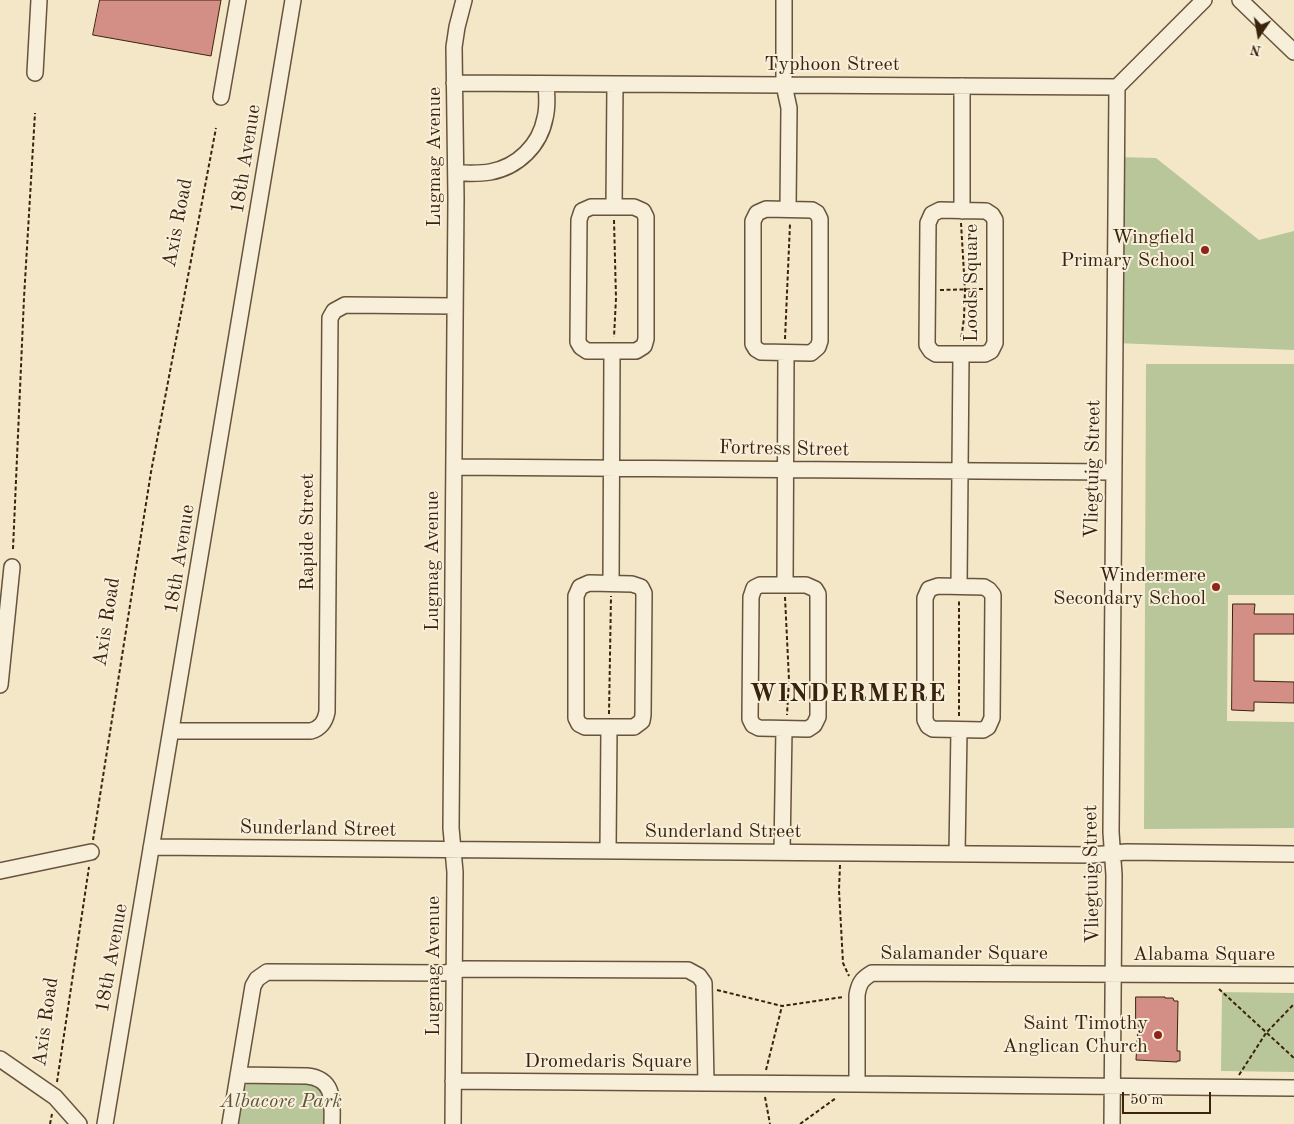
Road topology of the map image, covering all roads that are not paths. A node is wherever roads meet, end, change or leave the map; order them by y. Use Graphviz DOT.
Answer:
graph roads {
  1 [pos="39,0"];
  2 [pos="238,0"];
  3 [pos="293,0"];
  4 [pos="464,0"];
  5 [pos="784,0"];
  6 [pos="1204,0"];
  7 [pos="1240,0"];
  8 [pos="1294,52"];
  9 [pos="36,73"];
  10 [pos="454,83"];
  11 [pos="546,84"];
  12 [pos="615,84"];
  13 [pos="784,85"];
  14 [pos="962,86"];
  15 [pos="1117,87"];
  16 [pos="221,97"];
  17 [pos="456,173"];
  18 [pos="614,207"];
  19 [pos="788,209"];
  20 [pos="962,211"];
  21 [pos="455,306"];
  22 [pos="612,352"];
  23 [pos="786,353"];
  24 [pos="961,355"];
  25 [pos="454,467"];
  26 [pos="611,468"];
  27 [pos="786,469"];
  28 [pos="960,471"];
  29 [pos="1113,472"];
  30 [pos="12,567"];
  31 [pos="611,584"];
  32 [pos="785,585"];
  33 [pos="960,586"];
  34 [pos="0,685"];
  35 [pos="609,727"];
  36 [pos="784,729"];
  37 [pos="959,730"];
  38 [pos="172,731"];
  39 [pos="151,848"];
  40 [pos="453,850"];
  41 [pos="608,851"];
  42 [pos="91,852"];
  43 [pos="782,852"];
  44 [pos="957,854"];
  45 [pos="1112,854"];
  46 [pos="1294,854"];
  47 [pos="0,871"];
  48 [pos="454,972"];
  49 [pos="1114,974"];
  50 [pos="1294,975"];
  51 [pos="0,1059"];
  52 [pos="238,1075"];
  53 [pos="453,1081"];
  54 [pos="706,1083"];
  55 [pos="857,1084"];
  56 [pos="1112,1086"];
  57 [pos="1294,1088"];
  58 [pos="79,1124"];
  59 [pos="104,1124"];
  60 [pos="230,1124"];
  61 [pos="332,1124"];
  62 [pos="453,1124"];
  63 [pos="1112,1124"];
  1 -- 9 [label="street"];
  2 -- 16 [label="street"];
  3 -- 38 [label="street, 18th Avenue"];
  4 -- 10 [label="street, Lugmag Avenue"];
  5 -- 13 [label="street"];
  6 -- 15 [label="street"];
  7 -- 8 [label="street"];
  10 -- 11 [label="street, Typhoon Street"];
  10 -- 17 [label="street, Lugmag Avenue"];
  11 -- 12 [label="street, Typhoon Street"];
  11 -- 17 [label="street"];
  12 -- 13 [label="street, Typhoon Street"];
  12 -- 18 [label="street"];
  13 -- 14 [label="street, Typhoon Street"];
  13 -- 19 [label="street"];
  14 -- 15 [label="street, Typhoon Street"];
  14 -- 20 [label="street, Loods Square"];
  15 -- 29 [label="street, Vliegtuig Street"];
  17 -- 21 [label="street, Lugmag Avenue"];
  18 -- 22 [label="street"];
  18 -- 22 [label="street"];
  19 -- 23 [label="street"];
  19 -- 23 [label="street"];
  20 -- 24 [label="street, Loods Square"];
  20 -- 24 [label="street, Loods Square"];
  21 -- 25 [label="street, Lugmag Avenue"];
  21 -- 38 [label="street, Rapide Street"];
  22 -- 26 [label="street"];
  23 -- 27 [label="street"];
  24 -- 28 [label="street, Loods Square"];
  25 -- 26 [label="street, Fortress Street"];
  25 -- 40 [label="street, Lugmag Avenue"];
  26 -- 27 [label="street, Fortress Street"];
  26 -- 31 [label="street"];
  27 -- 28 [label="street, Fortress Street"];
  27 -- 32 [label="street"];
  28 -- 29 [label="street, Fortress Street"];
  28 -- 33 [label="street, Loods Square"];
  29 -- 45 [label="street, Vliegtuig Street"];
  30 -- 34 [label="street"];
  31 -- 35 [label="street"];
  31 -- 35 [label="street"];
  32 -- 36 [label="street"];
  32 -- 36 [label="street"];
  33 -- 37 [label="street"];
  33 -- 37 [label="street"];
  35 -- 41 [label="street"];
  36 -- 43 [label="street"];
  37 -- 44 [label="street"];
  38 -- 39 [label="street, 18th Avenue"];
  39 -- 40 [label="street, Sunderland Street"];
  39 -- 59 [label="street, 18th Avenue"];
  40 -- 41 [label="street, Sunderland Street"];
  40 -- 48 [label="street, Lugmag Avenue"];
  41 -- 43 [label="street, Sunderland Street"];
  42 -- 47 [label="street"];
  43 -- 44 [label="street, Sunderland Street"];
  44 -- 45 [label="street, Sunderland Street"];
  45 -- 46 [label="street, Sunderland Street"];
  45 -- 49 [label="street, Vliegtuig Street"];
  48 -- 52 [label="street"];
  48 -- 53 [label="street, Lugmag Avenue"];
  48 -- 54 [label="street, Dromedaris Square"];
  49 -- 50 [label="street, Alabama Square"];
  49 -- 55 [label="street, Salamander Square"];
  49 -- 56 [label="street, Vliegtuig Street"];
  51 -- 58 [label="street"];
  52 -- 60 [label="street"];
  52 -- 61 [label="street"];
  53 -- 54 [label="street, Dromedaris Square"];
  53 -- 62 [label="street, Lugmag Avenue"];
  54 -- 55 [label="street"];
  55 -- 56 [label="street"];
  56 -- 57 [label="street"];
  56 -- 63 [label="street, Vliegtuig Street"];
}
